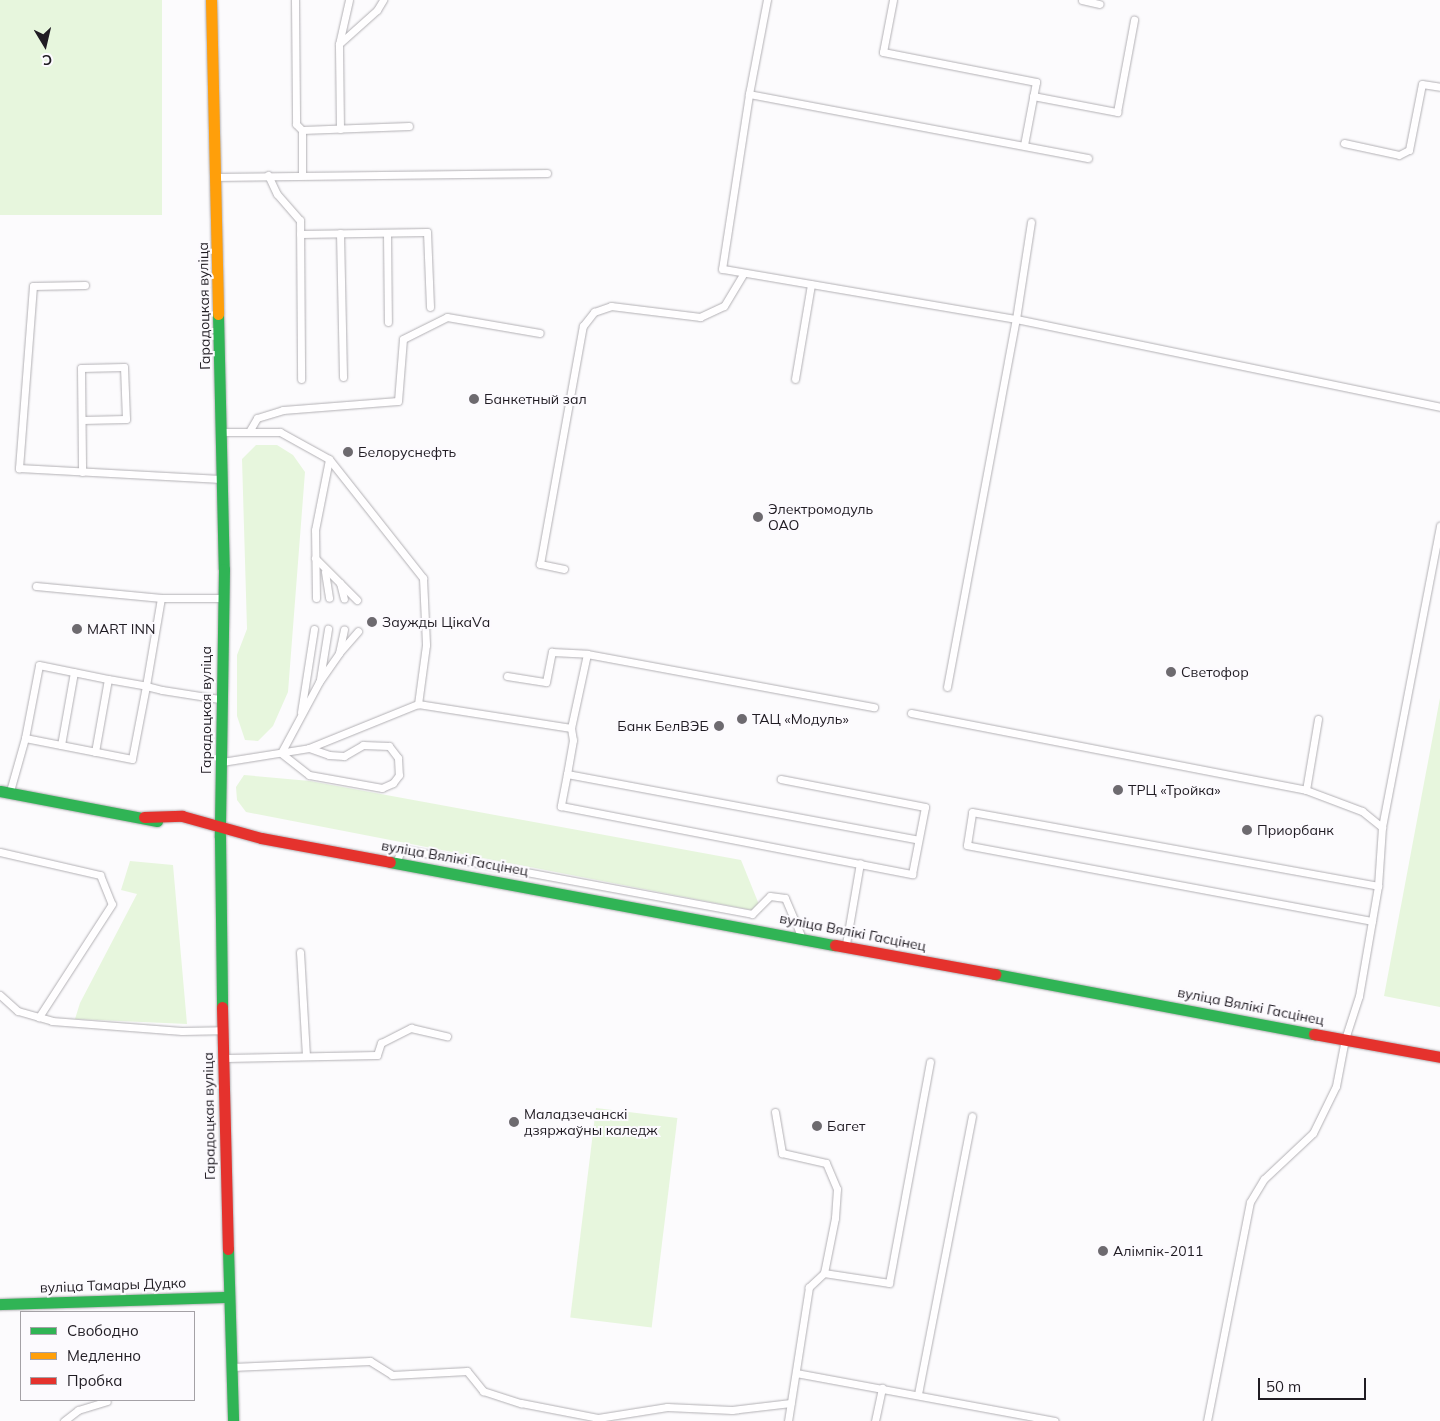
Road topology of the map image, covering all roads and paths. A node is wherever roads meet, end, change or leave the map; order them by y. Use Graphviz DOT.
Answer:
graph roads {
  1 [pos="212,0"];
  2 [pos="295,0"];
  3 [pos="349,0"];
  4 [pos="383,0"];
  5 [pos="767,0"];
  6 [pos="893,0"];
  7 [pos="1082,0"];
  8 [pos="1100,4"];
  9 [pos="1134,20"];
  10 [pos="338,44"];
  11 [pos="1440,87"];
  12 [pos="749,94"];
  13 [pos="1033,96"];
  14 [pos="408,126"];
  15 [pos="340,129"];
  16 [pos="302,130"];
  17 [pos="1344,143"];
  18 [pos="1024,145"];
  19 [pos="1088,158"];
  20 [pos="548,173"];
  21 [pos="268,175"];
  22 [pos="302,175"];
  23 [pos="216,178"];
  24 [pos="1031,222"];
  25 [pos="340,233"];
  26 [pos="387,233"];
  27 [pos="300,234"];
  28 [pos="742,274"];
  29 [pos="811,284"];
  30 [pos="85,285"];
  31 [pos="430,307"];
  32 [pos="1016,320"];
  33 [pos="388,322"];
  34 [pos="540,333"];
  35 [pos="343,377"];
  36 [pos="301,379"];
  37 [pos="794,379"];
  38 [pos="1440,407"];
  39 [pos="82,420"];
  40 [pos="250,430"];
  41 [pos="222,432"];
  42 [pos="329,459"];
  43 [pos="82,472"];
  44 [pos="221,479"];
  45 [pos="1440,526"];
  46 [pos="315,558"];
  47 [pos="564,569"];
  48 [pos="326,572"];
  49 [pos="340,583"];
  50 [pos="36,586"];
  51 [pos="161,598"];
  52 [pos="222,598"];
  53 [pos="316,598"];
  54 [pos="329,598"];
  55 [pos="344,599"];
  56 [pos="357,600"];
  57 [pos="314,629"];
  58 [pos="328,629"];
  59 [pos="344,630"];
  60 [pos="358,631"];
  61 [pos="339,653"];
  62 [pos="587,654"];
  63 [pos="74,672"];
  64 [pos="506,676"];
  65 [pos="108,679"];
  66 [pos="319,682"];
  67 [pos="146,686"];
  68 [pos="947,687"];
  69 [pos="221,700"];
  70 [pos="418,704"];
  71 [pos="874,708"];
  72 [pos="911,712"];
  73 [pos="300,719"];
  74 [pos="1318,719"];
  75 [pos="571,728"];
  76 [pos="25,738"];
  77 [pos="61,745"];
  78 [pos="309,748"];
  79 [pos="94,752"];
  80 [pos="281,754"];
  81 [pos="222,762"];
  82 [pos="567,774"];
  83 [pos="781,779"];
  84 [pos="1306,790"];
  85 [pos="5,791"];
  86 [pos="144,816"];
  87 [pos="221,824"];
  88 [pos="1382,827"];
  89 [pos="220,837"];
  90 [pos="261,838"];
  91 [pos="918,840"];
  92 [pos="0,852"];
  93 [pos="396,862"];
  94 [pos="860,863"];
  95 [pos="1378,886"];
  96 [pos="1372,921"];
  97 [pos="802,937"];
  98 [pos="846,946"];
  99 [pos="300,952"];
  100 [pos="0,994"];
  101 [pos="39,1017"];
  102 [pos="223,1030"];
  103 [pos="447,1036"];
  104 [pos="1345,1039"];
  105 [pos="306,1056"];
  106 [pos="1440,1057"];
  107 [pos="223,1058"];
  108 [pos="930,1062"];
  109 [pos="775,1112"];
  110 [pos="972,1116"];
  111 [pos="824,1273"];
  112 [pos="228,1297"];
  113 [pos="0,1304"];
  114 [pos="230,1367"];
  115 [pos="796,1373"];
  116 [pos="882,1388"];
  117 [pos="918,1394"];
  118 [pos="107,1401"];
  119 [pos="791,1402"];
  120 [pos="64,1421"];
  121 [pos="233,1421"];
  122 [pos="788,1421"];
  123 [pos="874,1421"];
  124 [pos="1055,1421"];
  125 [pos="1207,1421"];
  1 -- 23 [label="street, Гарадоцкая вуліца"];
  2 -- 16 [label="lane"];
  3 -- 10 [label="lane"];
  4 -- 10 [label="lane"];
  5 -- 12 [label="lane"];
  6 -- 13 [label="lane"];
  7 -- 8 [label="lane"];
  9 -- 13 [label="lane"];
  10 -- 15 [label="lane"];
  11 -- 17 [label="lane"];
  12 -- 18 [label="lane"];
  12 -- 28 [label="lane"];
  13 -- 18 [label="lane"];
  14 -- 15 [label="lane"];
  15 -- 16 [label="lane"];
  16 -- 22 [label="lane"];
  18 -- 19 [label="lane"];
  20 -- 22 [label="lane"];
  21 -- 22 [label="lane"];
  21 -- 23 [label="lane"];
  21 -- 27 [label="lane"];
  23 -- 41 [label="street, Гарадоцкая вуліца"];
  24 -- 32 [label="lane"];
  25 -- 26 [label="lane"];
  25 -- 27 [label="lane"];
  25 -- 35 [label="lane"];
  26 -- 31 [label="lane"];
  26 -- 33 [label="lane"];
  27 -- 36 [label="lane"];
  28 -- 29 [label="lane"];
  28 -- 47 [label="lane"];
  29 -- 32 [label="lane"];
  29 -- 37 [label="lane"];
  30 -- 43 [label="lane"];
  32 -- 38 [label="lane"];
  32 -- 68 [label="lane"];
  34 -- 40 [label="lane"];
  39 -- 39 [label="lane"];
  39 -- 43 [label="lane"];
  40 -- 41 [label="lane"];
  40 -- 42 [label="lane"];
  41 -- 44 [label="street, Гарадоцкая вуліца"];
  42 -- 46 [label="lane"];
  42 -- 70 [label="lane"];
  43 -- 44 [label="lane"];
  44 -- 52 [label="street, Гарадоцкая вуліца"];
  45 -- 88 [label="lane"];
  46 -- 48 [label="lane"];
  46 -- 53 [label="lane"];
  48 -- 49 [label="lane"];
  48 -- 54 [label="lane"];
  49 -- 55 [label="lane"];
  49 -- 56 [label="lane"];
  50 -- 51 [label="lane"];
  51 -- 52 [label="lane"];
  51 -- 67 [label="lane"];
  52 -- 69 [label="street, Гарадоцкая вуліца"];
  57 -- 73 [label="lane"];
  58 -- 66 [label="lane"];
  59 -- 61 [label="lane"];
  60 -- 61 [label="lane"];
  61 -- 66 [label="lane"];
  62 -- 64 [label="lane"];
  62 -- 71 [label="lane"];
  62 -- 75 [label="lane"];
  63 -- 65 [label="lane"];
  63 -- 76 [label="lane"];
  63 -- 77 [label="lane"];
  65 -- 67 [label="lane"];
  65 -- 79 [label="lane"];
  66 -- 73 [label="lane"];
  67 -- 69 [label="lane"];
  67 -- 79 [label="lane"];
  69 -- 81 [label="street, Гарадоцкая вуліца"];
  70 -- 75 [label="lane"];
  70 -- 78 [label="lane"];
  72 -- 84 [label="lane"];
  73 -- 80 [label="lane"];
  74 -- 84 [label="lane"];
  75 -- 82 [label="lane"];
  76 -- 77 [label="lane"];
  76 -- 85 [label="lane"];
  77 -- 79 [label="lane"];
  78 -- 80 [label="lane"];
  78 -- 80 [label="lane"];
  80 -- 81 [label="lane"];
  81 -- 87 [label="street, Гарадоцкая вуліца"];
  82 -- 91 [label="lane"];
  82 -- 94 [label="lane"];
  83 -- 91 [label="lane"];
  84 -- 88 [label="lane"];
  85 -- 86 [label="street, вуліца Вялікі Гасцінец"];
  86 -- 87 [label="street, вуліца Вялікі Гасцінец"];
  86 -- 89 [label="street, вуліца Вялікі Гасцінец"];
  87 -- 89 [label="street, Гарадоцкая вуліца"];
  87 -- 90 [label="street, вуліца Вялікі Гасцінец"];
  88 -- 95 [label="lane"];
  89 -- 90 [label="street, вуліца Вялікі Гасцінец"];
  89 -- 102 [label="street, Гарадоцкая вуліца"];
  90 -- 93 [label="street, вуліца Вялікі Гасцінец"];
  91 -- 94 [label="lane"];
  92 -- 101 [label="lane"];
  93 -- 97 [label="street, вуліца Вялікі Гасцінец"];
  93 -- 97 [label="lane"];
  94 -- 98 [label="lane"];
  95 -- 96 [label="lane"];
  95 -- 96 [label="lane"];
  96 -- 104 [label="lane"];
  97 -- 98 [label="street, вуліца Вялікі Гасцінец"];
  98 -- 104 [label="street, вуліца Вялікі Гасцінец"];
  99 -- 105 [label="lane"];
  100 -- 101 [label="lane"];
  101 -- 102 [label="lane"];
  102 -- 107 [label="street, Гарадоцкая вуліца"];
  103 -- 105 [label="lane"];
  104 -- 106 [label="street, вуліца Вялікі Гасцінец"];
  104 -- 125 [label="lane"];
  105 -- 107 [label="lane"];
  107 -- 112 [label="street, Гарадоцкая вуліца"];
  108 -- 111 [label="lane"];
  109 -- 111 [label="lane"];
  110 -- 117 [label="lane"];
  111 -- 115 [label="lane"];
  112 -- 113 [label="street, вуліца Тамары Дудко"];
  112 -- 114 [label="street, Гарадоцкая вуліца"];
  114 -- 119 [label="lane"];
  114 -- 121 [label="street, Гарадоцкая вуліца"];
  115 -- 116 [label="lane"];
  115 -- 119 [label="lane"];
  116 -- 117 [label="lane"];
  116 -- 123 [label="lane"];
  117 -- 124 [label="lane"];
  118 -- 120 [label="lane"];
  119 -- 122 [label="lane"];
}
